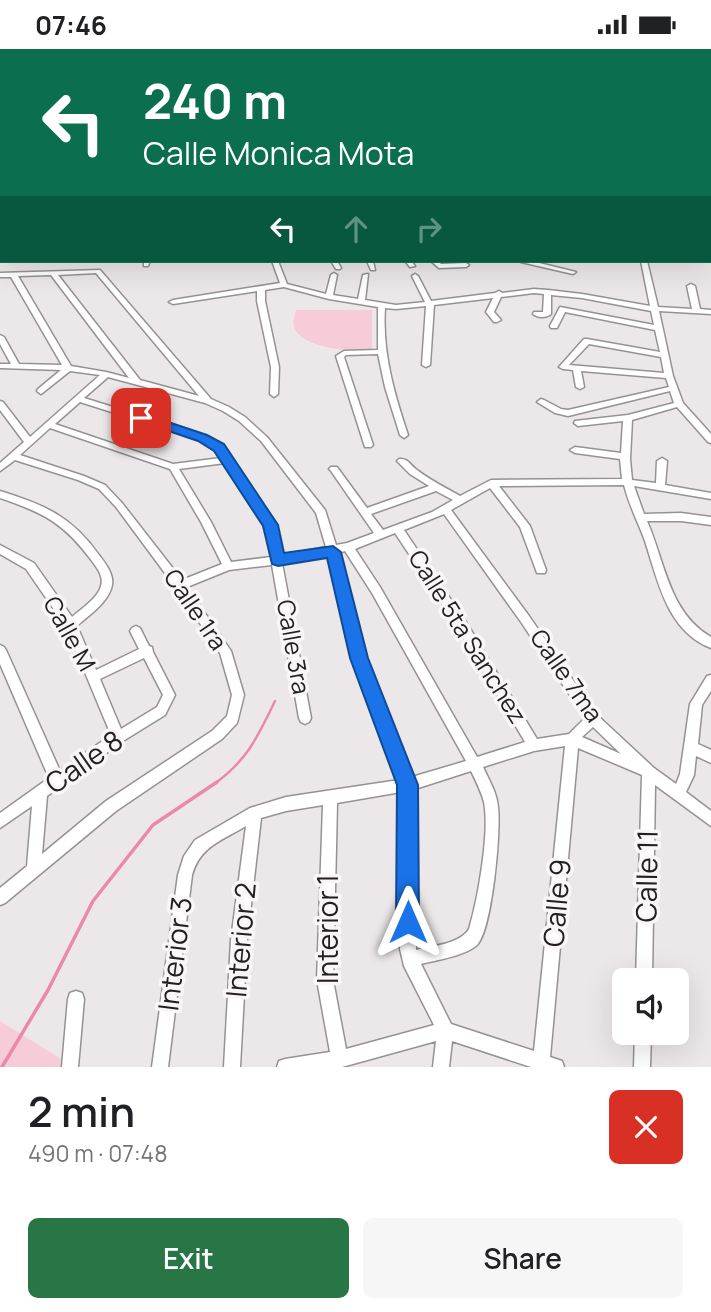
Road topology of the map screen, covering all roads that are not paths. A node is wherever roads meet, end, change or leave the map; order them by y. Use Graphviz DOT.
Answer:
graph roads {
  1 [pos="276,263"];
  2 [pos="436,263"];
  3 [pos="534,263"];
  4 [pos="552,263"];
  5 [pos="644,263"];
  6 [pos="466,265"];
  7 [pos="545,265"];
  8 [pos="335,268"];
  9 [pos="573,272"];
  10 [pos="54,273"];
  11 [pos="13,274"];
  12 [pos="0,275"];
  13 [pos="366,275"];
  14 [pos="415,276"];
  15 [pos="284,285"];
  16 [pos="691,286"];
  17 [pos="261,288"];
  18 [pos="548,292"];
  19 [pos="499,293"];
  20 [pos="329,297"];
  21 [pos="173,302"];
  22 [pos="361,303"];
  23 [pos="382,305"];
  24 [pos="430,305"];
  25 [pos="653,309"];
  26 [pos="696,310"];
  27 [pos="711,312"];
  28 [pos="537,314"];
  29 [pos="497,320"];
  30 [pos="554,326"];
  31 [pos="658,328"];
  32 [pos="0,337"];
  33 [pos="380,352"];
  34 [pos="665,355"];
  35 [pos="426,365"];
  36 [pos="0,366"];
  37 [pos="16,366"];
  38 [pos="68,368"];
  39 [pos="577,369"];
  40 [pos="106,374"];
  41 [pos="669,376"];
  42 [pos="137,382"];
  43 [pos="580,387"];
  44 [pos="673,388"];
  45 [pos="41,391"];
  46 [pos="274,394"];
  47 [pos="80,399"];
  48 [pos="208,401"];
  49 [pos="541,402"];
  50 [pos="0,404"];
  51 [pos="679,404"];
  52 [pos="628,418"];
  53 [pos="578,423"];
  54 [pos="50,425"];
  55 [pos="404,435"];
  56 [pos="711,440"];
  57 [pos="29,442"];
  58 [pos="368,446"];
  59 [pos="575,450"];
  60 [pos="14,456"];
  61 [pos="625,457"];
  62 [pos="226,460"];
  63 [pos="402,461"];
  64 [pos="662,461"];
  65 [pos="173,467"];
  66 [pos="0,468"];
  67 [pos="334,469"];
  68 [pos="627,482"];
  69 [pos="491,483"];
  70 [pos="436,487"];
  71 [pos="660,487"];
  72 [pos="0,494"];
  73 [pos="711,496"];
  74 [pos="460,500"];
  75 [pos="446,510"];
  76 [pos="365,512"];
  77 [pos="641,518"];
  78 [pos="711,521"];
  79 [pos="398,529"];
  80 [pos="382,535"];
  81 [pos="348,547"];
  82 [pos="0,549"];
  83 [pos="333,552"];
  84 [pos="278,560"];
  85 [pos="228,566"];
  86 [pos="541,569"];
  87 [pos="180,585"];
  88 [pos="71,625"];
  89 [pos="136,631"];
  90 [pos="711,643"];
  91 [pos="0,650"];
  92 [pos="148,650"];
  93 [pos="93,677"];
  94 [pos="711,680"];
  95 [pos="305,718"];
  96 [pos="593,719"];
  97 [pos="118,737"];
  98 [pos="572,739"];
  99 [pos="534,745"];
  100 [pos="691,747"];
  101 [pos="711,757"];
  102 [pos="475,765"];
  103 [pos="649,772"];
  104 [pos="57,780"];
  105 [pos="408,785"];
  106 [pos="40,793"];
  107 [pos="678,793"];
  108 [pos="330,798"];
  109 [pos="255,813"];
  110 [pos="711,819"];
  111 [pos="0,821"];
  112 [pos="34,870"];
  113 [pos="0,898"];
  114 [pos="410,960"];
  115 [pos="644,968"];
  116 [pos="76,999"];
  117 [pos="444,1030"];
  118 [pos="643,1045"];
  119 [pos="340,1059"];
  120 [pos="546,1066"];
  121 [pos="70,1067"];
  122 [pos="160,1067"];
  123 [pos="232,1067"];
  124 [pos="285,1067"];
  125 [pos="441,1067"];
  126 [pos="642,1067"];
  1 -- 15 [label="street"];
  2 -- 6 [label="street"];
  3 -- 7 [label="street"];
  4 -- 7 [label="street"];
  5 -- 25 [label="street"];
  7 -- 9 [label="street"];
  8 -- 20 [label="street"];
  10 -- 11 [label="street"];
  10 -- 42 [label="street"];
  10 -- 48 [label="street"];
  11 -- 12 [label="street"];
  11 -- 38 [label="street"];
  13 -- 22 [label="street"];
  14 -- 24 [label="street"];
  15 -- 17 [label="street"];
  15 -- 20 [label="street"];
  16 -- 26 [label="street"];
  17 -- 21 [label="street"];
  17 -- 46 [label="street"];
  18 -- 19 [label="street"];
  18 -- 25 [label="street"];
  18 -- 28 [label="street"];
  19 -- 24 [label="street"];
  19 -- 29 [label="street"];
  20 -- 22 [label="street"];
  22 -- 23 [label="street"];
  23 -- 24 [label="street"];
  23 -- 33 [label="street"];
  24 -- 35 [label="street"];
  25 -- 26 [label="street"];
  25 -- 31 [label="street"];
  26 -- 27 [label="street"];
  30 -- 31 [label="street"];
  31 -- 34 [label="street"];
  32 -- 37 [label="street"];
  33 -- 55 [label="street"];
  33 -- 58 [label="street"];
  34 -- 39 [label="street"];
  34 -- 41 [label="street"];
  36 -- 37 [label="street"];
  37 -- 38 [label="street"];
  38 -- 40 [label="street"];
  38 -- 45 [label="street"];
  39 -- 41 [label="street"];
  39 -- 43 [label="street"];
  40 -- 42 [label="street"];
  40 -- 47 [label="street"];
  41 -- 44 [label="street"];
  42 -- 48 [label="street"];
  44 -- 49 [label="street"];
  44 -- 51 [label="street"];
  47 -- 54 [label="street"];
  47 -- 62 [label="street, Calle 3ra"];
  48 -- 83 [label="street"];
  50 -- 57 [label="street"];
  51 -- 52 [label="street"];
  51 -- 56 [label="street"];
  52 -- 53 [label="street"];
  52 -- 61 [label="street"];
  54 -- 57 [label="street"];
  54 -- 65 [label="street"];
  57 -- 60 [label="street"];
  59 -- 61 [label="street"];
  60 -- 66 [label="street"];
  60 -- 87 [label="street, Calle 1ra"];
  61 -- 68 [label="street"];
  62 -- 65 [label="street"];
  62 -- 84 [label="street, Calle 3ra"];
  63 -- 70 [label="street"];
  64 -- 71 [label="street"];
  65 -- 85 [label="street"];
  67 -- 76 [label="street"];
  68 -- 69 [label="street"];
  68 -- 71 [label="street"];
  68 -- 77 [label="street"];
  69 -- 74 [label="street"];
  69 -- 86 [label="street"];
  70 -- 74 [label="street"];
  70 -- 76 [label="street"];
  71 -- 73 [label="street"];
  72 -- 88 [label="street"];
  74 -- 75 [label="street"];
  75 -- 79 [label="street"];
  75 -- 96 [label="street, Calle 7ma"];
  76 -- 80 [label="street"];
  77 -- 78 [label="street"];
  77 -- 90 [label="street"];
  79 -- 80 [label="street"];
  79 -- 99 [label="street, Calle 5ta Sanchez"];
  80 -- 81 [label="street"];
  81 -- 83 [label="street"];
  81 -- 102 [label="street"];
  82 -- 88 [label="street, Calle M"];
  83 -- 84 [label="street"];
  83 -- 105 [label="street"];
  84 -- 85 [label="street"];
  84 -- 95 [label="street, Calle 3ra"];
  85 -- 87 [label="street"];
  87 -- 112 [label="street, Calle 1ra"];
  88 -- 93 [label="street, Calle M"];
  89 -- 92 [label="street"];
  91 -- 104 [label="street"];
  92 -- 93 [label="street"];
  92 -- 97 [label="street, Calle 8"];
  93 -- 97 [label="street, Calle M"];
  94 -- 100 [label="street"];
  96 -- 98 [label="street"];
  96 -- 103 [label="street, Calle 7ma"];
  97 -- 104 [label="street, Calle 8"];
  98 -- 99 [label="street"];
  98 -- 103 [label="street"];
  98 -- 120 [label="street, Calle 9"];
  99 -- 102 [label="street"];
  100 -- 101 [label="street"];
  100 -- 107 [label="street"];
  102 -- 105 [label="street"];
  102 -- 114 [label="street"];
  103 -- 107 [label="street, Calle 7ma"];
  103 -- 115 [label="street, Calle 11"];
  104 -- 106 [label="street, Calle 8"];
  105 -- 108 [label="street"];
  105 -- 114 [label="street"];
  106 -- 111 [label="street, Calle 8"];
  106 -- 112 [label="street"];
  107 -- 110 [label="street, Calle 7ma"];
  108 -- 109 [label="street"];
  108 -- 119 [label="street, Interior 1"];
  109 -- 122 [label="street, Interior 3"];
  109 -- 123 [label="street, Interior 2"];
  112 -- 113 [label="street, Calle 1ra"];
  114 -- 117 [label="street"];
  116 -- 121 [label="street"];
  117 -- 119 [label="street"];
  117 -- 120 [label="street"];
  117 -- 125 [label="street"];
  118 -- 126 [label="street"];
  119 -- 124 [label="street"];
}
